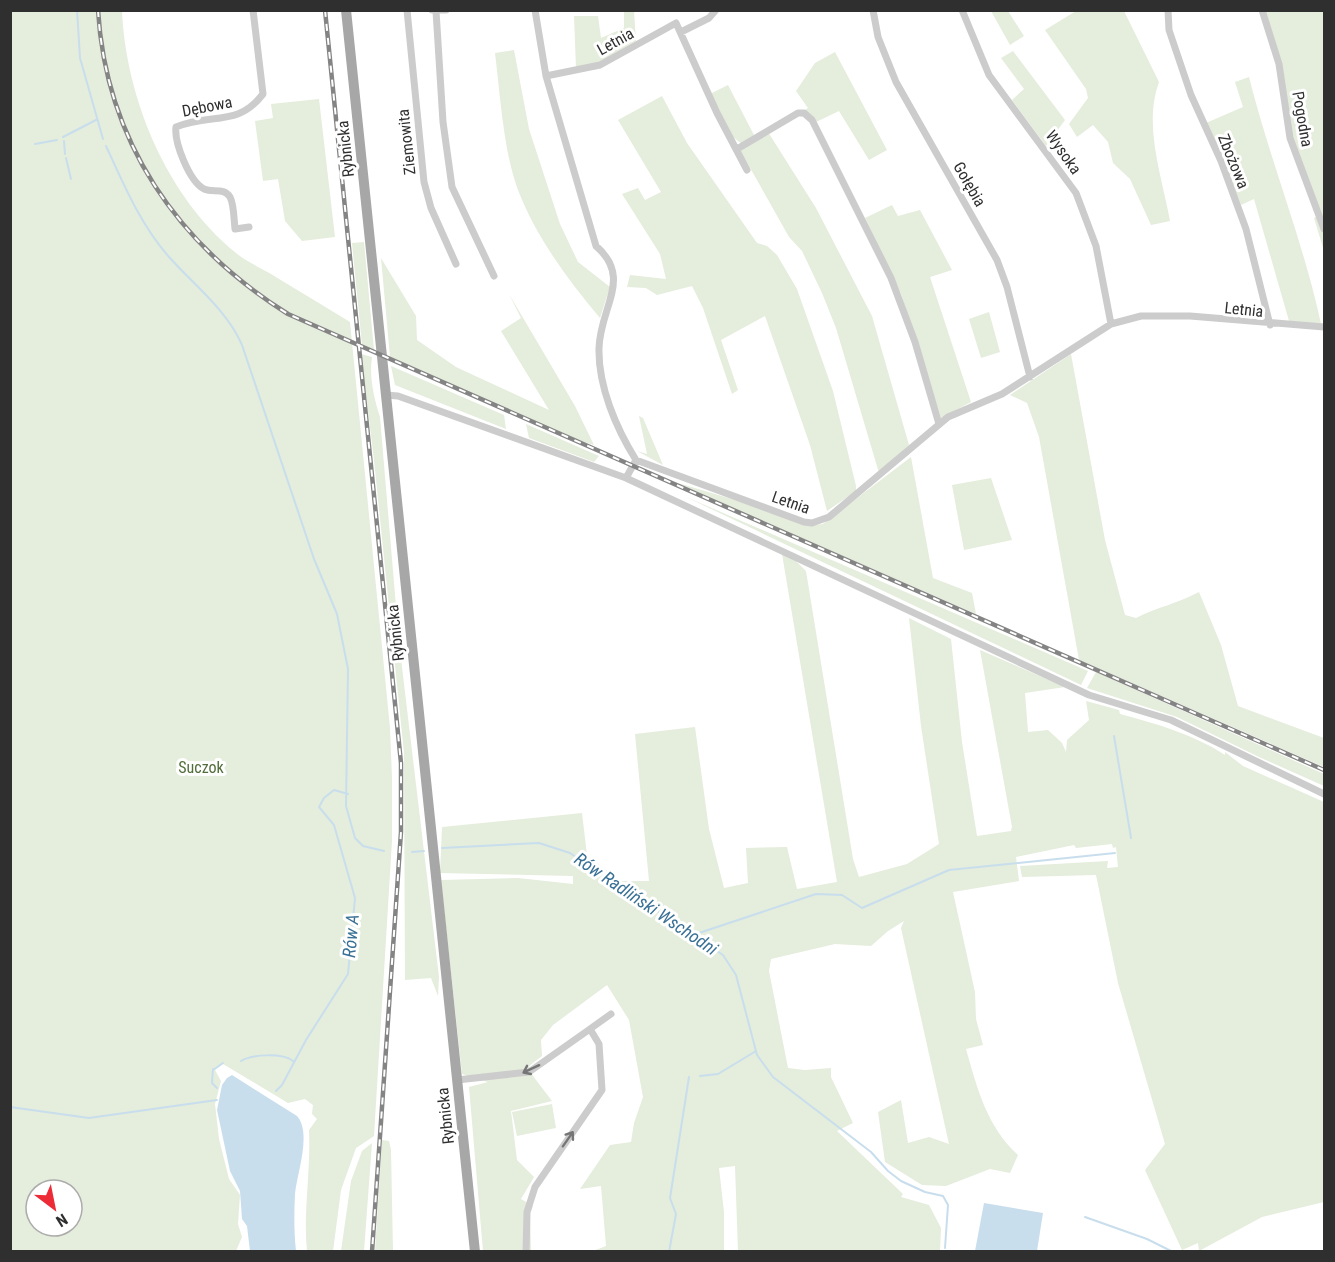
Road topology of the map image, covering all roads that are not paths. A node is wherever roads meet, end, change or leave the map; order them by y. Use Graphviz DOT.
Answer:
graph roads {
  1 [pos="253,10"];
  2 [pos="346,10"];
  3 [pos="407,10"];
  4 [pos="446,10"];
  5 [pos="535,10"];
  6 [pos="716,10"];
  7 [pos="873,10"];
  8 [pos="962,10"];
  9 [pos="1168,10"];
  10 [pos="1262,10"];
  11 [pos="434,11"];
  12 [pos="681,32"];
  13 [pos="546,76"];
  14 [pos="736,149"];
  15 [pos="747,170"];
  16 [pos="249,227"];
  17 [pos="1324,229"];
  18 [pos="456,264"];
  19 [pos="494,276"];
  20 [pos="1111,324"];
  21 [pos="1270,325"];
  22 [pos="1324,327"];
  23 [pos="1030,377"];
  24 [pos="386,395"];
  25 [pos="939,424"];
  26 [pos="636,460"];
  27 [pos="626,478"];
  28 [pos="1324,794"];
  29 [pos="611,1014"];
  30 [pos="590,1029"];
  31 [pos="457,1080"];
  32 [pos="475,1251"];
  33 [pos="526,1251"];
  1 -- 16 [label="street, Dębowa"];
  2 -- 24 [label="main road, Rybnicka"];
  3 -- 18 [label="street, Ziemowita"];
  4 -- 11 [label="street"];
  5 -- 13 [label="street"];
  6 -- 12 [label="street"];
  7 -- 23 [label="street, Gołębia"];
  8 -- 20 [label="street, Wysoka"];
  9 -- 21 [label="street, Zbożowa"];
  10 -- 17 [label="street, Pogodna"];
  11 -- 19 [label="street"];
  12 -- 13 [label="street, Letnia"];
  12 -- 14 [label="street"];
  13 -- 26 [label="street"];
  14 -- 15 [label="street"];
  14 -- 25 [label="street"];
  20 -- 21 [label="street, Letnia"];
  20 -- 23 [label="street, Letnia"];
  21 -- 22 [label="street, Letnia"];
  23 -- 25 [label="street, Letnia"];
  24 -- 27 [label="street"];
  24 -- 31 [label="main road, Rybnicka"];
  25 -- 26 [label="street, Letnia"];
  26 -- 27 [label="street"];
  27 -- 28 [label="street"];
  29 -- 30 [label="street"];
  30 -- 31 [label="street, one-way"];
  33 -- 30 [label="street, one-way"];
  31 -- 32 [label="main road, Rybnicka"];
}
